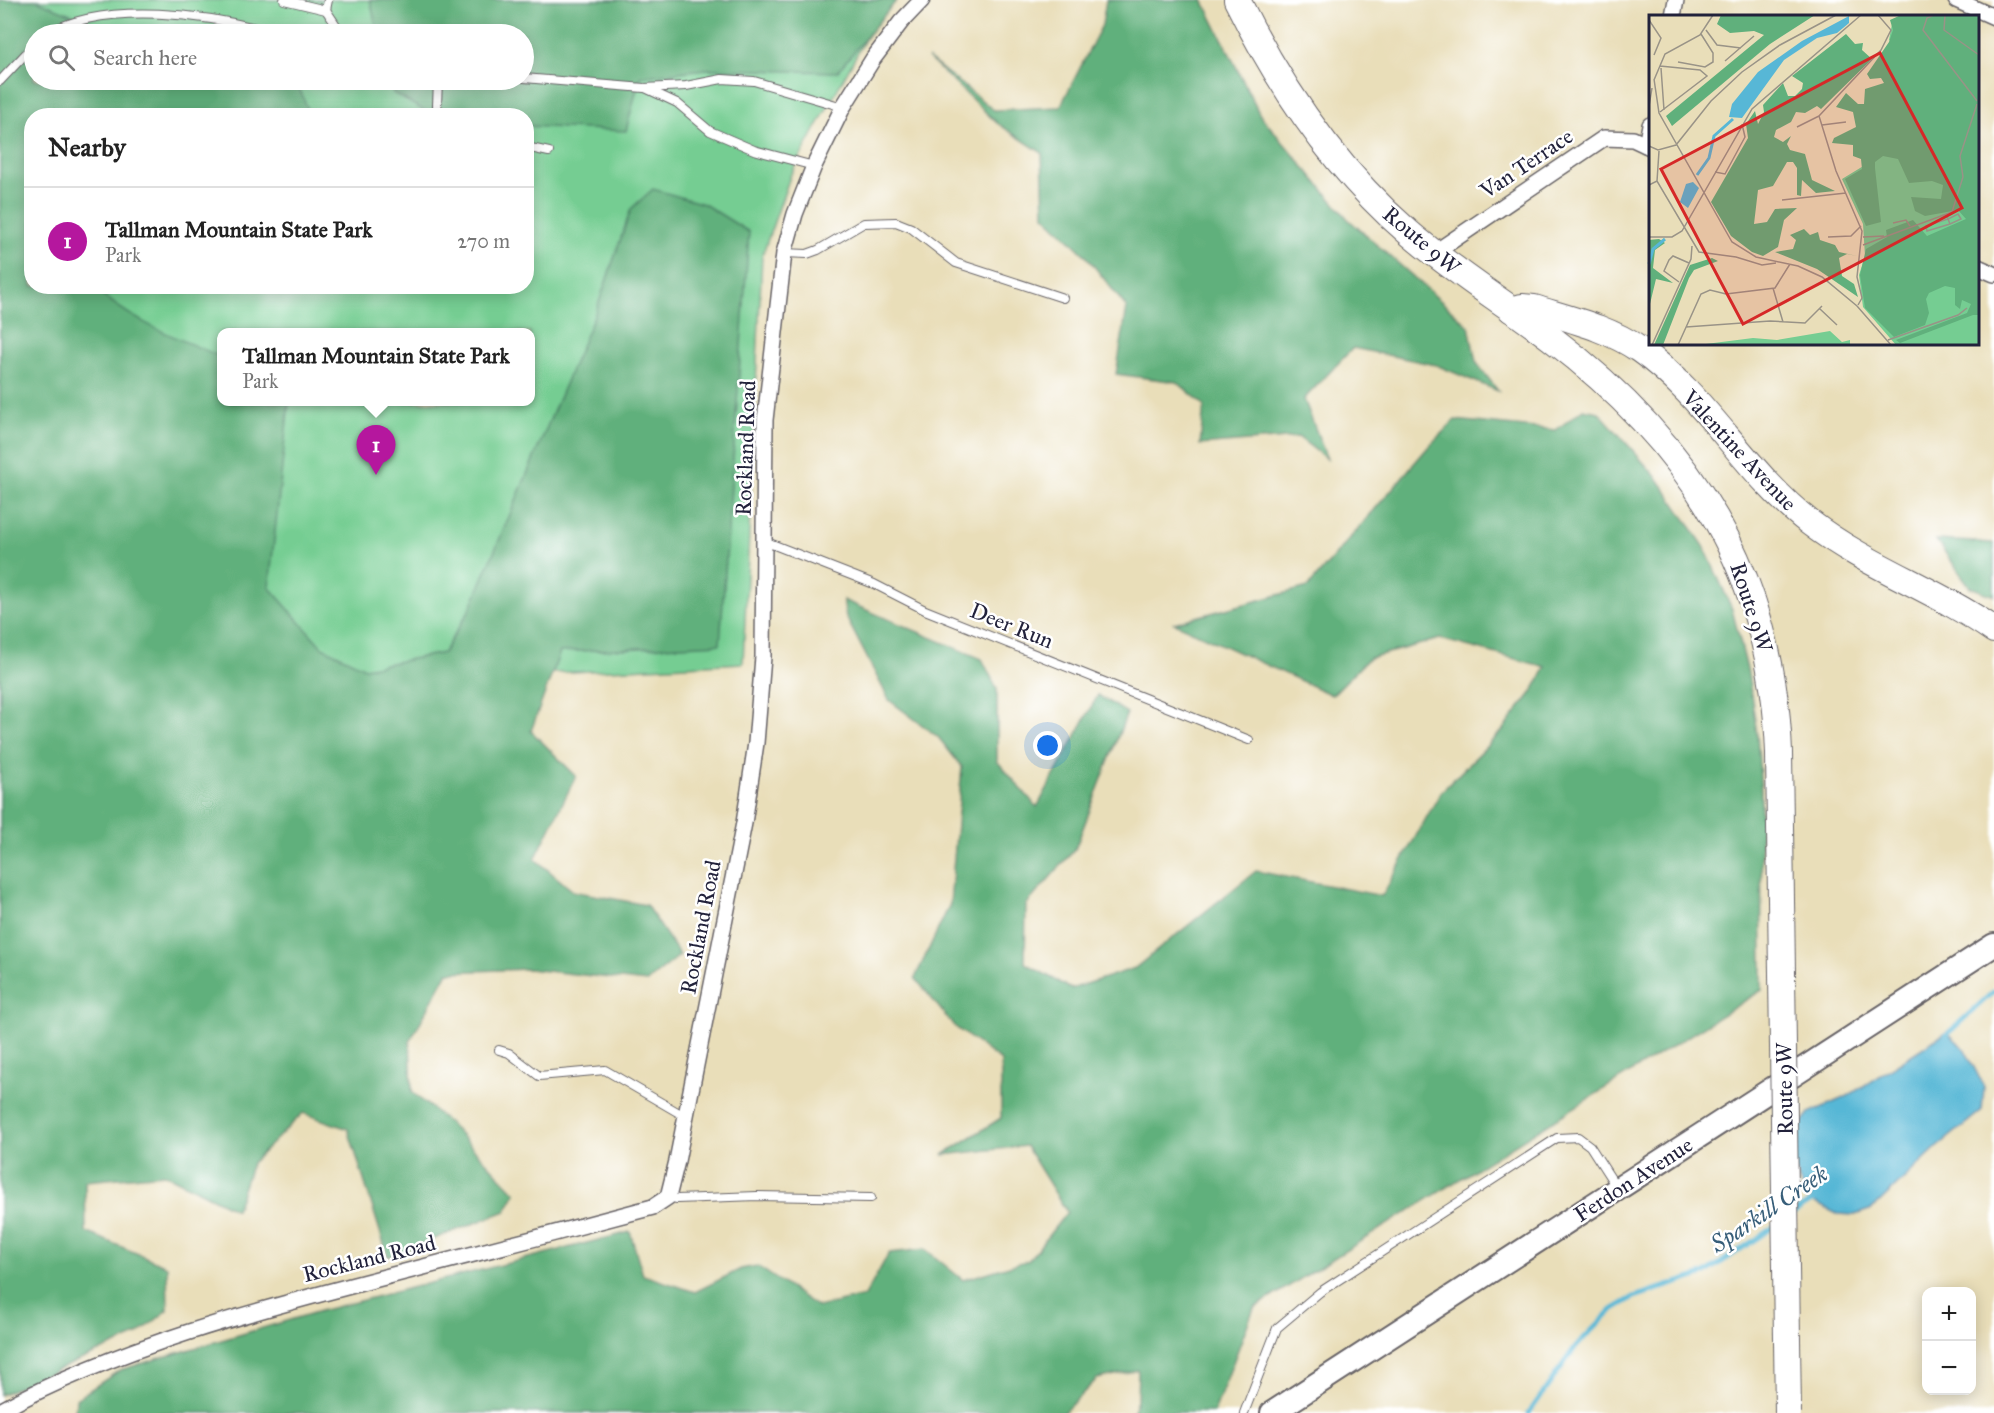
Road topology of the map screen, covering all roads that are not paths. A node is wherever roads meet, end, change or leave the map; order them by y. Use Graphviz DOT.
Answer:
graph roads {
  1 [pos="284,0"];
  2 [pos="328,0"];
  3 [pos="922,0"];
  4 [pos="1237,0"];
  5 [pos="1676,0"];
  6 [pos="1956,0"];
  7 [pos="166,4"];
  8 [pos="83,10"];
  9 [pos="326,10"];
  10 [pos="1673,15"];
  11 [pos="1994,17"];
  12 [pos="58,24"];
  13 [pos="241,24"];
  14 [pos="335,24"];
  15 [pos="24,56"];
  16 [pos="534,79"];
  17 [pos="0,81"];
  18 [pos="644,88"];
  19 [pos="438,90"];
  20 [pos="843,107"];
  21 [pos="438,108"];
  22 [pos="1648,146"];
  23 [pos="534,149"];
  24 [pos="549,152"];
  25 [pos="814,166"];
  26 [pos="1434,253"];
  27 [pos="784,254"];
  28 [pos="1979,268"];
  29 [pos="1994,274"];
  30 [pos="1063,298"];
  31 [pos="1512,311"];
  32 [pos="764,541"];
  33 [pos="1994,630"];
  34 [pos="1249,740"];
  35 [pos="1994,945"];
  36 [pos="498,1050"];
  37 [pos="686,1117"];
  38 [pos="1618,1189"];
  39 [pos="668,1197"];
  40 [pos="871,1198"];
  41 [pos="0,1411"];
  42 [pos="1244,1413"];
  43 [pos="1272,1413"];
  44 [pos="1788,1413"];
  1 -- 9 [label="lane"];
  2 -- 9 [label="lane"];
  3 -- 20 [label="street, Rockland Road"];
  4 -- 26 [label="main road, Route 9W"];
  5 -- 10 [label="street"];
  6 -- 11 [label="street"];
  7 -- 13 [label="lane"];
  8 -- 12 [label="lane"];
  9 -- 14 [label="lane"];
  15 -- 17 [label="lane"];
  16 -- 18 [label="lane"];
  18 -- 20 [label="lane"];
  18 -- 25 [label="lane"];
  19 -- 21 [label="lane"];
  20 -- 25 [label="street, Rockland Road"];
  22 -- 26 [label="street, Van Terrace"];
  23 -- 24 [label="lane"];
  25 -- 27 [label="street, Rockland Road"];
  26 -- 31 [label="main road, Route 9W"];
  27 -- 30 [label="lane"];
  27 -- 32 [label="street, Rockland Road"];
  28 -- 29 [label="street"];
  31 -- 33 [label="main road, Valentine Avenue"];
  31 -- 44 [label="main road, Route 9W, bridge"];
  32 -- 34 [label="lane, Deer Run"];
  32 -- 37 [label="street, Rockland Road"];
  35 -- 38 [label="street, Ferdon Avenue"];
  36 -- 37 [label="lane"];
  37 -- 39 [label="street, Rockland Road"];
  38 -- 42 [label="lane"];
  38 -- 43 [label="street, Ferdon Avenue"];
  39 -- 40 [label="lane"];
  39 -- 41 [label="street, Rockland Road"];
}
